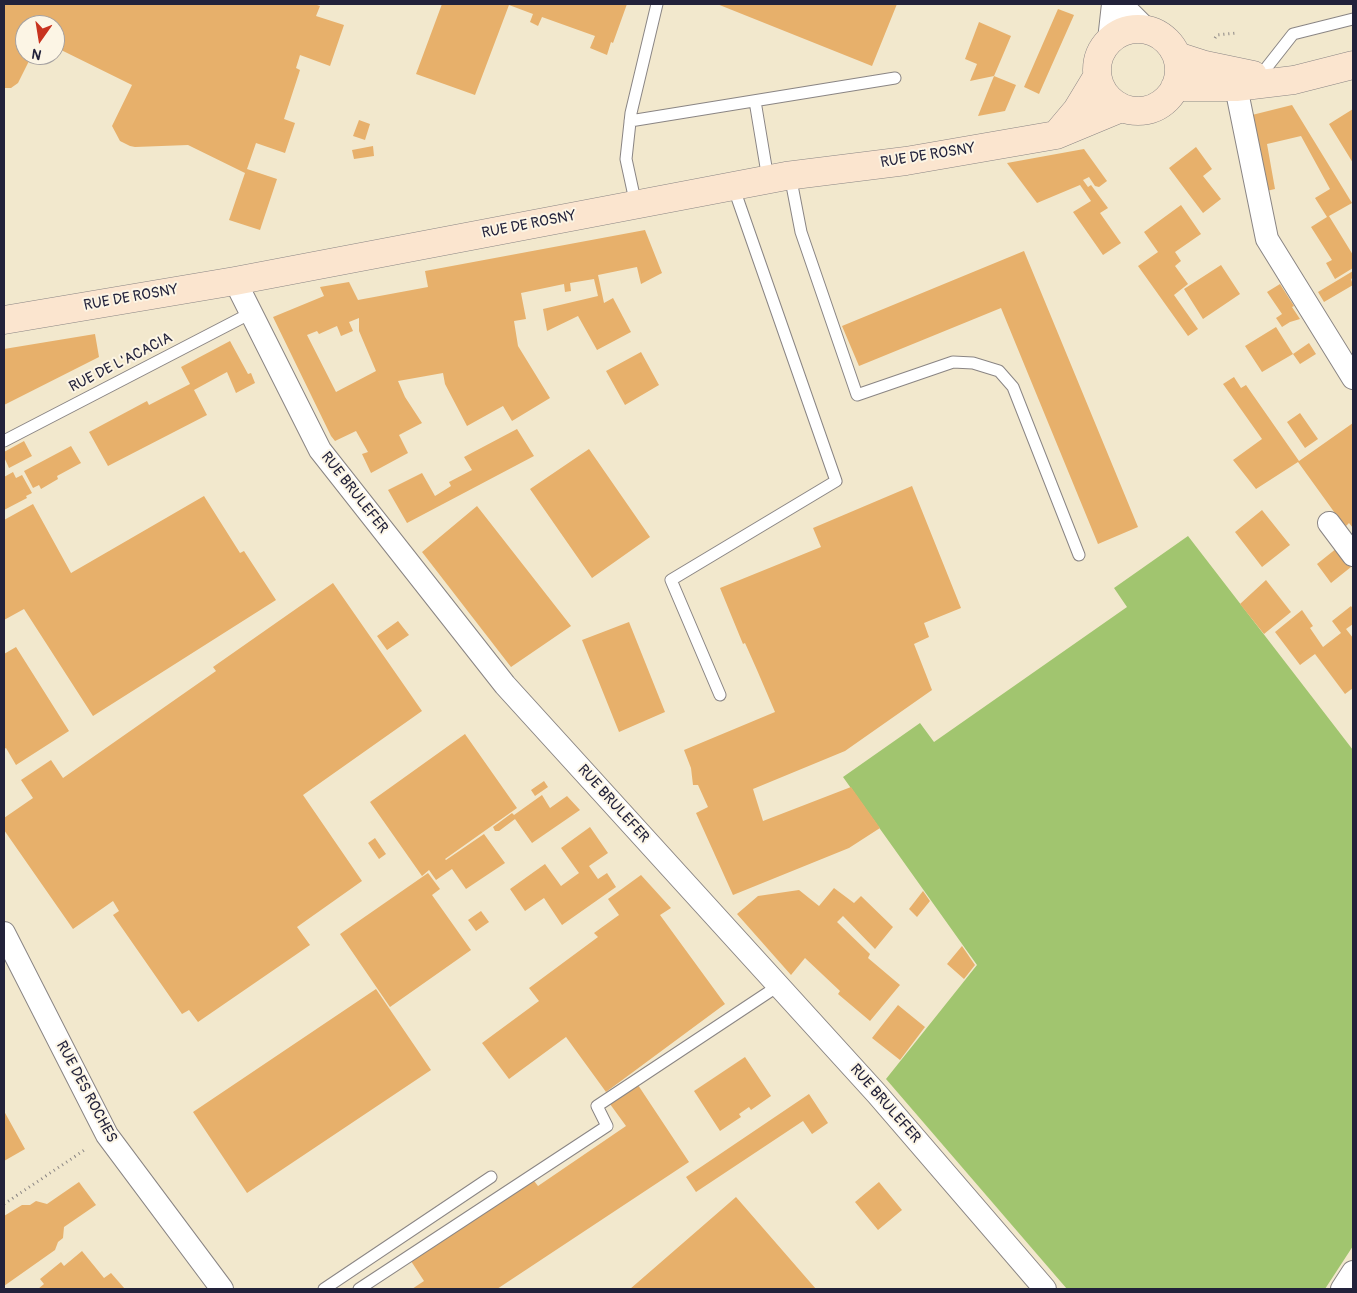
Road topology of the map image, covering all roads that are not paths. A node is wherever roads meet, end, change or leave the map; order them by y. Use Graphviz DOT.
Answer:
graph roads {
  1 [pos="657,4"];
  2 [pos="1113,4"];
  3 [pos="1121,4"];
  4 [pos="1353,19"];
  5 [pos="1147,30"];
  6 [pos="1109,40"];
  7 [pos="1176,56"];
  8 [pos="1353,65"];
  9 [pos="1097,77"];
  10 [pos="895,78"];
  11 [pos="1248,81"];
  12 [pos="1175,87"];
  13 [pos="755,101"];
  14 [pos="1122,108"];
  15 [pos="630,121"];
  16 [pos="1056,135"];
  17 [pos="779,177"];
  18 [pos="733,186"];
  19 [pos="636,205"];
  20 [pos="235,281"];
  21 [pos="251,313"];
  22 [pos="4,320"];
  23 [pos="1353,378"];
  24 [pos="4,441"];
  25 [pos="1329,523"];
  26 [pos="1079,555"];
  27 [pos="1353,555"];
  28 [pos="720,695"];
  29 [pos="4,933"];
  30 [pos="778,986"];
  31 [pos="490,1177"];
  32 [pos="1353,1272"];
  33 [pos="222,1289"];
  34 [pos="324,1289"];
  35 [pos="359,1289"];
  36 [pos="1045,1289"];
  37 [pos="1342,1289"];
  1 -- 15 [label="lane"];
  2 -- 6 [label="street"];
  3 -- 5 [label="street"];
  4 -- 11 [label="lane"];
  5 -- 6 [label="main road"];
  5 -- 7 [label="main road"];
  6 -- 9 [label="main road"];
  7 -- 11 [label="main road"];
  7 -- 12 [label="main road"];
  8 -- 11 [label="main road"];
  9 -- 14 [label="main road"];
  9 -- 16 [label="main road"];
  10 -- 13 [label="lane"];
  11 -- 12 [label="main road"];
  11 -- 23 [label="street"];
  12 -- 14 [label="main road"];
  13 -- 15 [label="lane"];
  13 -- 17 [label="lane"];
  14 -- 16 [label="main road, RUE DE ROSNY"];
  15 -- 19 [label="lane"];
  16 -- 17 [label="main road, RUE DE ROSNY"];
  17 -- 18 [label="main road, RUE DE ROSNY"];
  17 -- 26 [label="lane"];
  18 -- 19 [label="main road, RUE DE ROSNY"];
  18 -- 28 [label="lane"];
  19 -- 20 [label="main road, RUE DE ROSNY"];
  20 -- 21 [label="street, RUE BRULEFER"];
  20 -- 22 [label="main road, RUE DE ROSNY"];
  21 -- 24 [label="lane, RUE DE L'ACACIA"];
  21 -- 30 [label="street, RUE BRULEFER"];
  25 -- 27 [label="street"];
  29 -- 33 [label="street, RUE DES ROCHES"];
  30 -- 35 [label="lane"];
  30 -- 36 [label="street, RUE BRULEFER"];
  31 -- 34 [label="lane"];
  32 -- 37 [label="street"];
}
